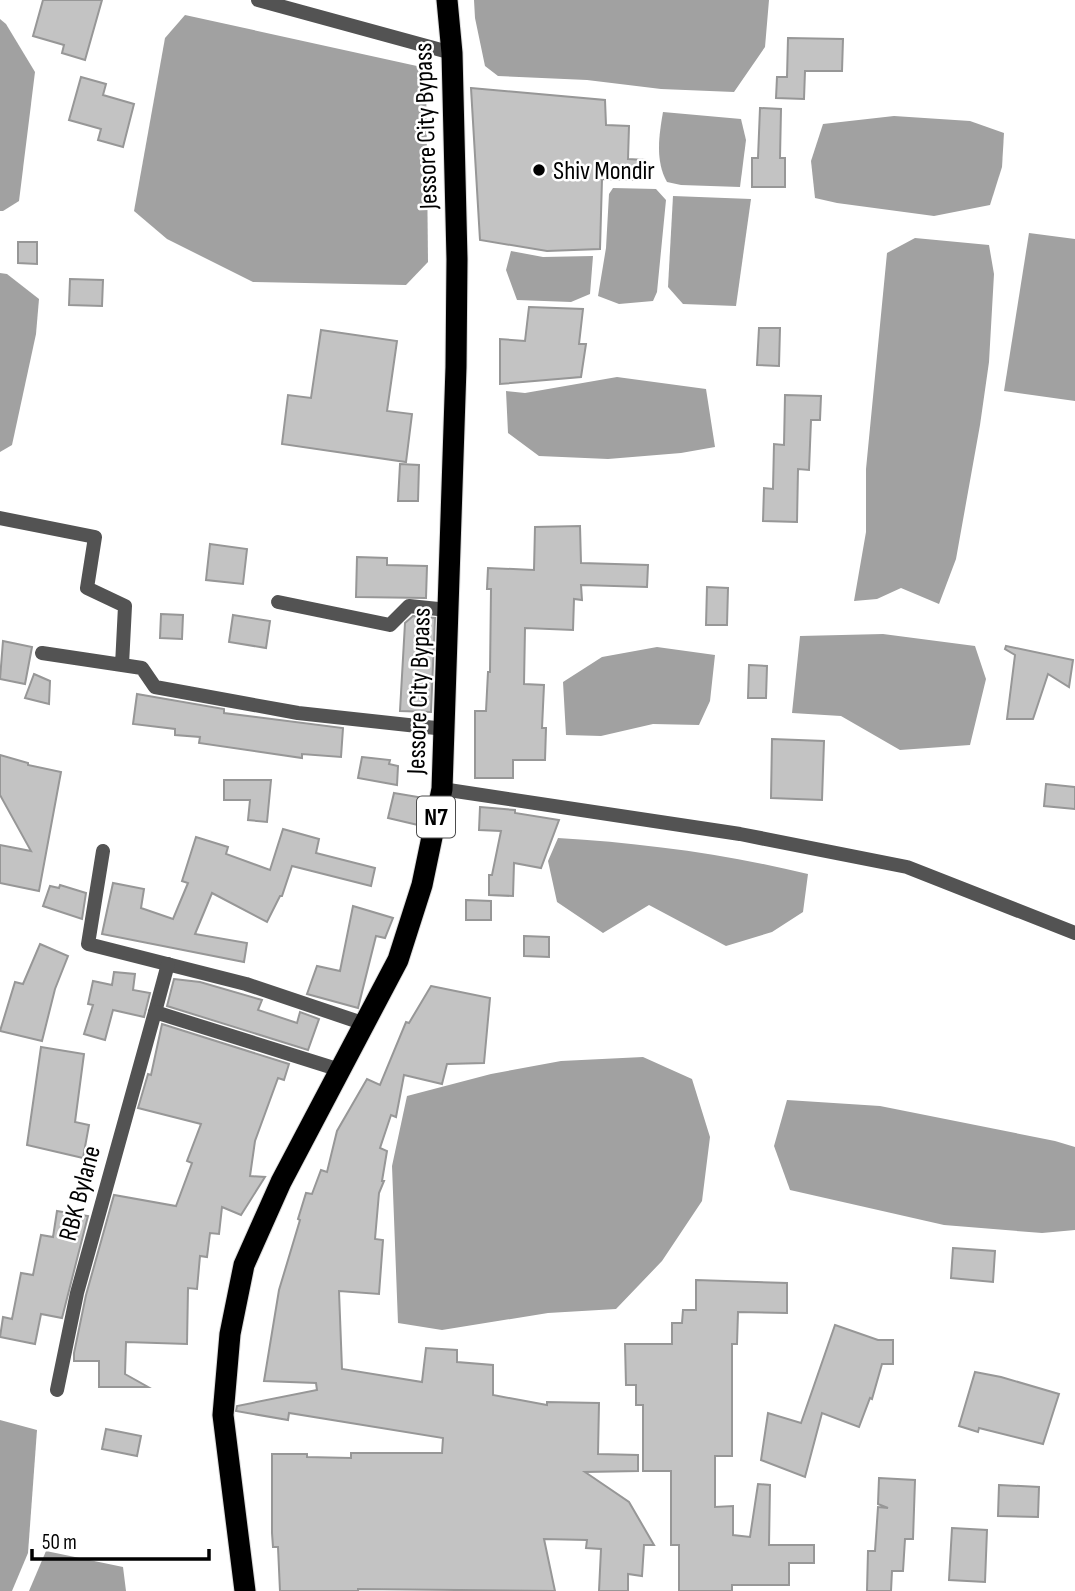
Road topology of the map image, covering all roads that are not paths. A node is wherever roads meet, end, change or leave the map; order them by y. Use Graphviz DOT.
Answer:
graph roads {
  1 [pos="258,0"];
  2 [pos="447,0"];
  3 [pos="452,53"];
  4 [pos="0,519"];
  5 [pos="278,602"];
  6 [pos="448,610"];
  7 [pos="445,729"];
  8 [pos="442,789"];
  9 [pos="103,851"];
  10 [pos="1075,933"];
  11 [pos="168,964"];
  12 [pos="155,1012"];
  13 [pos="365,1024"];
  14 [pos="340,1070"];
  15 [pos="57,1390"];
  16 [pos="245,1591"];
  1 -- 3 [label="street"];
  2 -- 3 [label="highway, Jessore City Bypass / N7"];
  3 -- 6 [label="highway, Jessore City Bypass / N7"];
  4 -- 7 [label="street"];
  5 -- 6 [label="street"];
  6 -- 7 [label="highway, Jessore City Bypass / N7"];
  7 -- 8 [label="highway, Jessore City Bypass / N7"];
  8 -- 10 [label="street"];
  8 -- 13 [label="highway, Jessore City Bypass / N7"];
  9 -- 11 [label="street"];
  11 -- 12 [label="street, RBK Bylane"];
  11 -- 13 [label="street"];
  12 -- 14 [label="street"];
  12 -- 15 [label="street, RBK Bylane"];
  13 -- 14 [label="highway, Jessore City Bypass / N7"];
  14 -- 16 [label="highway, Jessore City Bypass / N7"];
}
